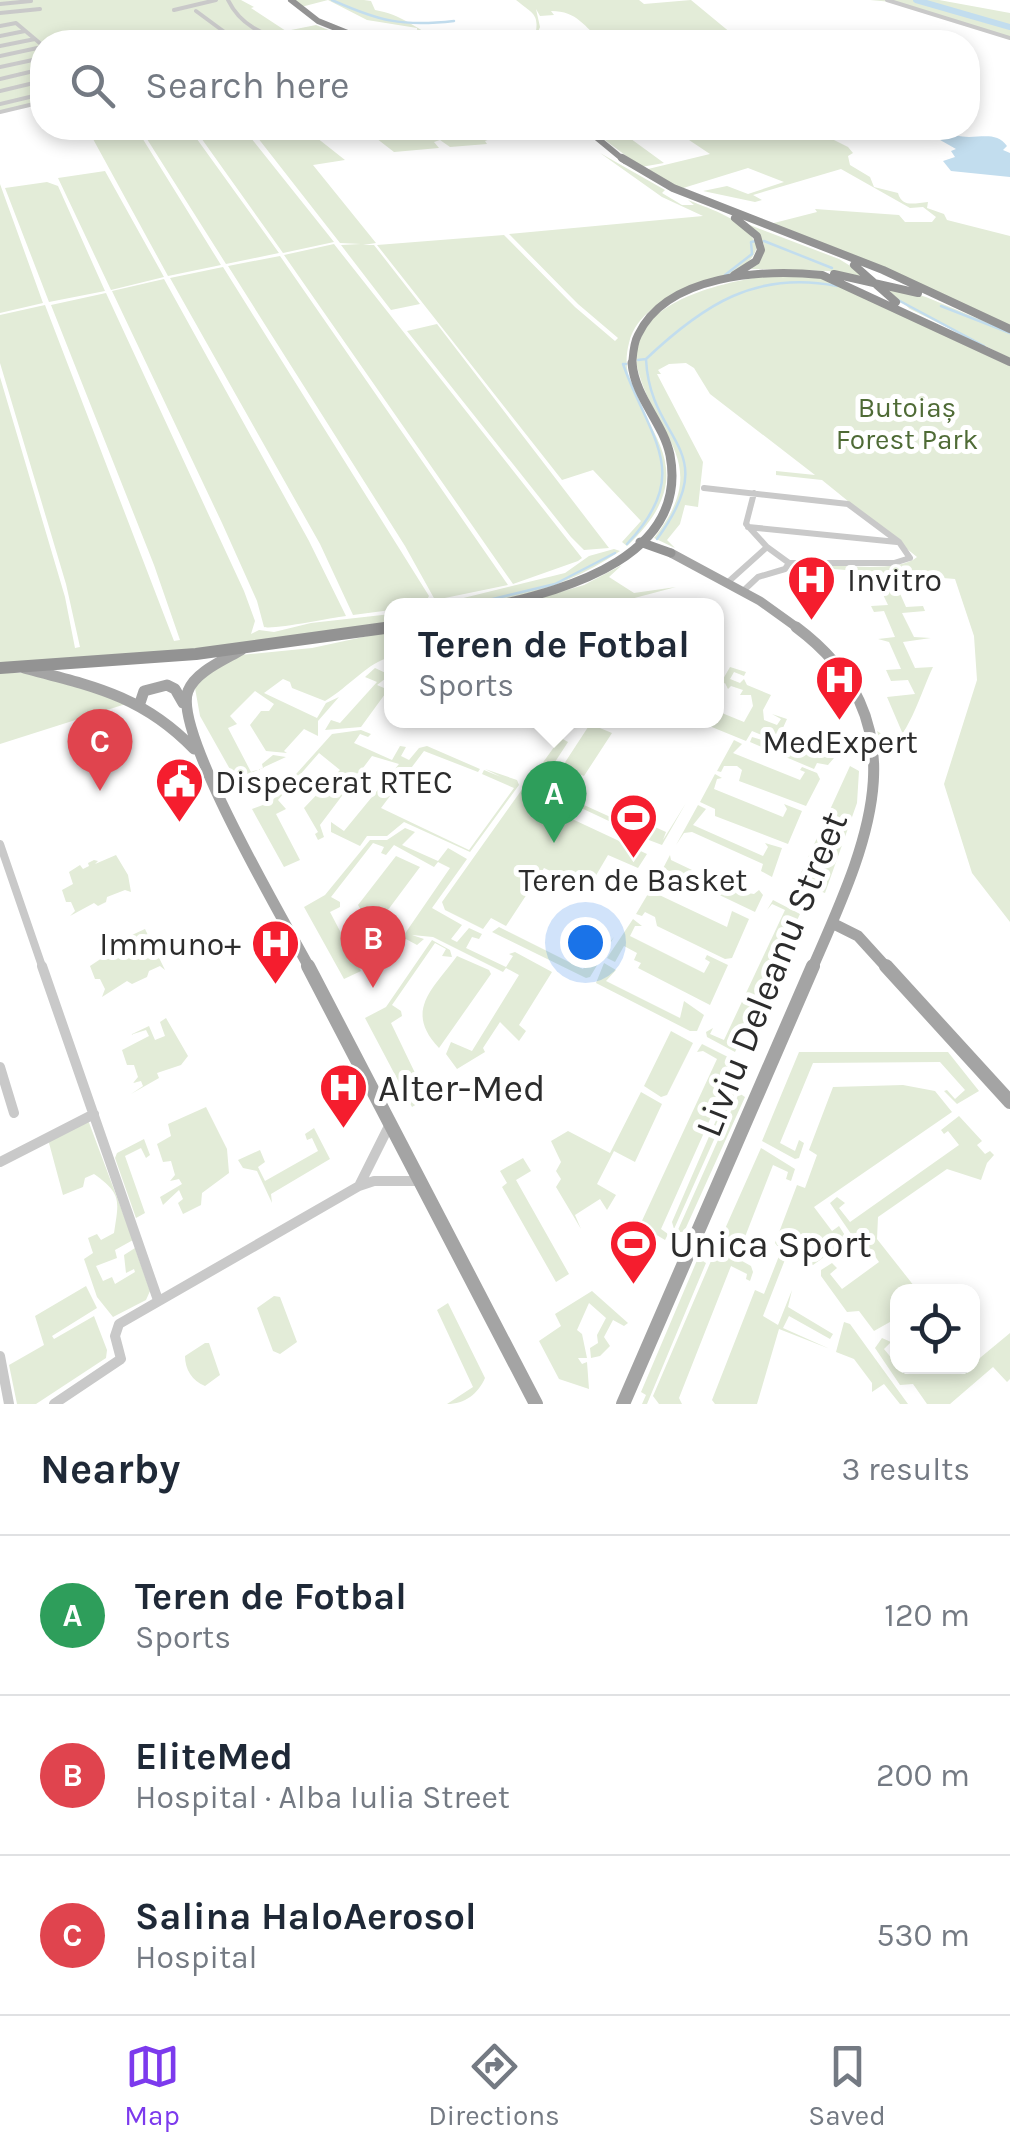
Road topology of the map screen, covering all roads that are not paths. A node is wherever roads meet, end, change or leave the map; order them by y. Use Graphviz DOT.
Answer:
graph roads {
  1 [pos="216,0"];
  2 [pos="228,0"];
  3 [pos="288,0"];
  4 [pos="887,0"];
  5 [pos="31,1"];
  6 [pos="0,4"];
  7 [pos="40,9"];
  8 [pos="174,10"];
  9 [pos="196,12"];
  10 [pos="0,13"];
  11 [pos="13,20"];
  12 [pos="245,22"];
  13 [pos="0,24"];
  14 [pos="218,27"];
  15 [pos="25,30"];
  16 [pos="222,30"];
  17 [pos="255,30"];
  18 [pos="333,30"];
  19 [pos="30,34"];
  20 [pos="0,36"];
  21 [pos="1010,38"];
  22 [pos="30,39"];
  23 [pos="0,46"];
  24 [pos="30,49"];
  25 [pos="0,56"];
  26 [pos="30,61"];
  27 [pos="0,68"];
  28 [pos="30,72"];
  29 [pos="0,79"];
  30 [pos="30,84"];
  31 [pos="0,91"];
  32 [pos="30,97"];
  33 [pos="0,104"];
  34 [pos="30,105"];
  35 [pos="0,112"];
  36 [pos="598,140"];
  37 [pos="599,140"];
  38 [pos="727,213"];
  39 [pos="755,222"];
  40 [pos="804,272"];
  41 [pos="722,279"];
  42 [pos="928,322"];
  43 [pos="1010,330"];
  44 [pos="1010,362"];
  45 [pos="704,488"];
  46 [pos="671,490"];
  47 [pos="754,493"];
  48 [pos="748,527"];
  49 [pos="644,541"];
  50 [pos="899,542"];
  51 [pos="767,547"];
  52 [pos="669,554"];
  53 [pos="789,563"];
  54 [pos="727,584"];
  55 [pos="573,586"];
  56 [pos="742,592"];
  57 [pos="524,598"];
  58 [pos="525,598"];
  59 [pos="527,598"];
  60 [pos="384,628"];
  61 [pos="242,649"];
  62 [pos="0,668"];
  63 [pos="23,668"];
  64 [pos="140,702"];
  65 [pos="183,705"];
  66 [pos="161,714"];
  67 [pos="197,752"];
  68 [pos="0,844"];
  69 [pos="832,922"];
  70 [pos="0,1068"];
  71 [pos="1010,1102"];
  72 [pos="14,1113"];
  73 [pos="94,1114"];
  74 [pos="390,1124"];
  75 [pos="0,1162"];
  76 [pos="419,1181"];
  77 [pos="359,1186"];
  78 [pos="158,1300"];
  79 [pos="0,1356"];
  80 [pos="9,1404"];
  81 [pos="54,1404"];
  82 [pos="536,1404"];
  83 [pos="623,1404"];
  1 -- 8 [label="street"];
  2 -- 12 [label="street"];
  3 -- 18 [label="highway"];
  4 -- 21 [label="street"];
  5 -- 6 [label="street"];
  7 -- 10 [label="street"];
  9 -- 14 [label="street"];
  11 -- 13 [label="street"];
  12 -- 14 [label="street"];
  12 -- 17 [label="street"];
  13 -- 15 [label="street"];
  14 -- 16 [label="street"];
  15 -- 19 [label="street"];
  15 -- 20 [label="street"];
  22 -- 23 [label="street"];
  24 -- 25 [label="street"];
  26 -- 27 [label="street"];
  28 -- 29 [label="street"];
  30 -- 31 [label="street"];
  32 -- 33 [label="street"];
  34 -- 35 [label="street"];
  36 -- 38 [label="highway"];
  37 -- 39 [label="highway"];
  38 -- 39 [label="highway"];
  38 -- 41 [label="highway"];
  39 -- 42 [label="highway"];
  39 -- 43 [label="highway"];
  40 -- 41 [label="highway"];
  40 -- 42 [label="highway"];
  40 -- 43 [label="highway"];
  41 -- 46 [label="highway"];
  42 -- 44 [label="highway"];
  45 -- 47 [label="street"];
  46 -- 49 [label="highway"];
  46 -- 52 [label="highway"];
  46 -- 57 [label="highway"];
  47 -- 48 [label="street"];
  47 -- 50 [label="street"];
  48 -- 50 [label="street"];
  48 -- 51 [label="street"];
  49 -- 52 [label="highway"];
  49 -- 55 [label="highway"];
  49 -- 58 [label="highway"];
  50 -- 53 [label="street"];
  51 -- 53 [label="street"];
  51 -- 54 [label="street"];
  52 -- 54 [label="main road, Liviu Deleanu Street"];
  52 -- 55 [label="highway"];
  53 -- 56 [label="street"];
  54 -- 56 [label="main road, Liviu Deleanu Street"];
  55 -- 59 [label="highway"];
  56 -- 69 [label="main road, Liviu Deleanu Street"];
  60 -- 61 [label="highway"];
  61 -- 63 [label="highway"];
  61 -- 65 [label="main road"];
  62 -- 63 [label="highway"];
  63 -- 64 [label="main road"];
  64 -- 65 [label="main road"];
  64 -- 66 [label="main road"];
  65 -- 66 [label="main road"];
  65 -- 67 [label="main road"];
  66 -- 67 [label="main road"];
  67 -- 74 [label="main road"];
  68 -- 73 [label="street"];
  69 -- 71 [label="main road"];
  69 -- 83 [label="main road, Liviu Deleanu Street"];
  70 -- 72 [label="street"];
  73 -- 75 [label="street"];
  73 -- 78 [label="street"];
  74 -- 76 [label="main road"];
  74 -- 77 [label="street"];
  76 -- 77 [label="street"];
  76 -- 82 [label="main road"];
  77 -- 78 [label="street"];
  78 -- 81 [label="street"];
  79 -- 80 [label="street"];
}
